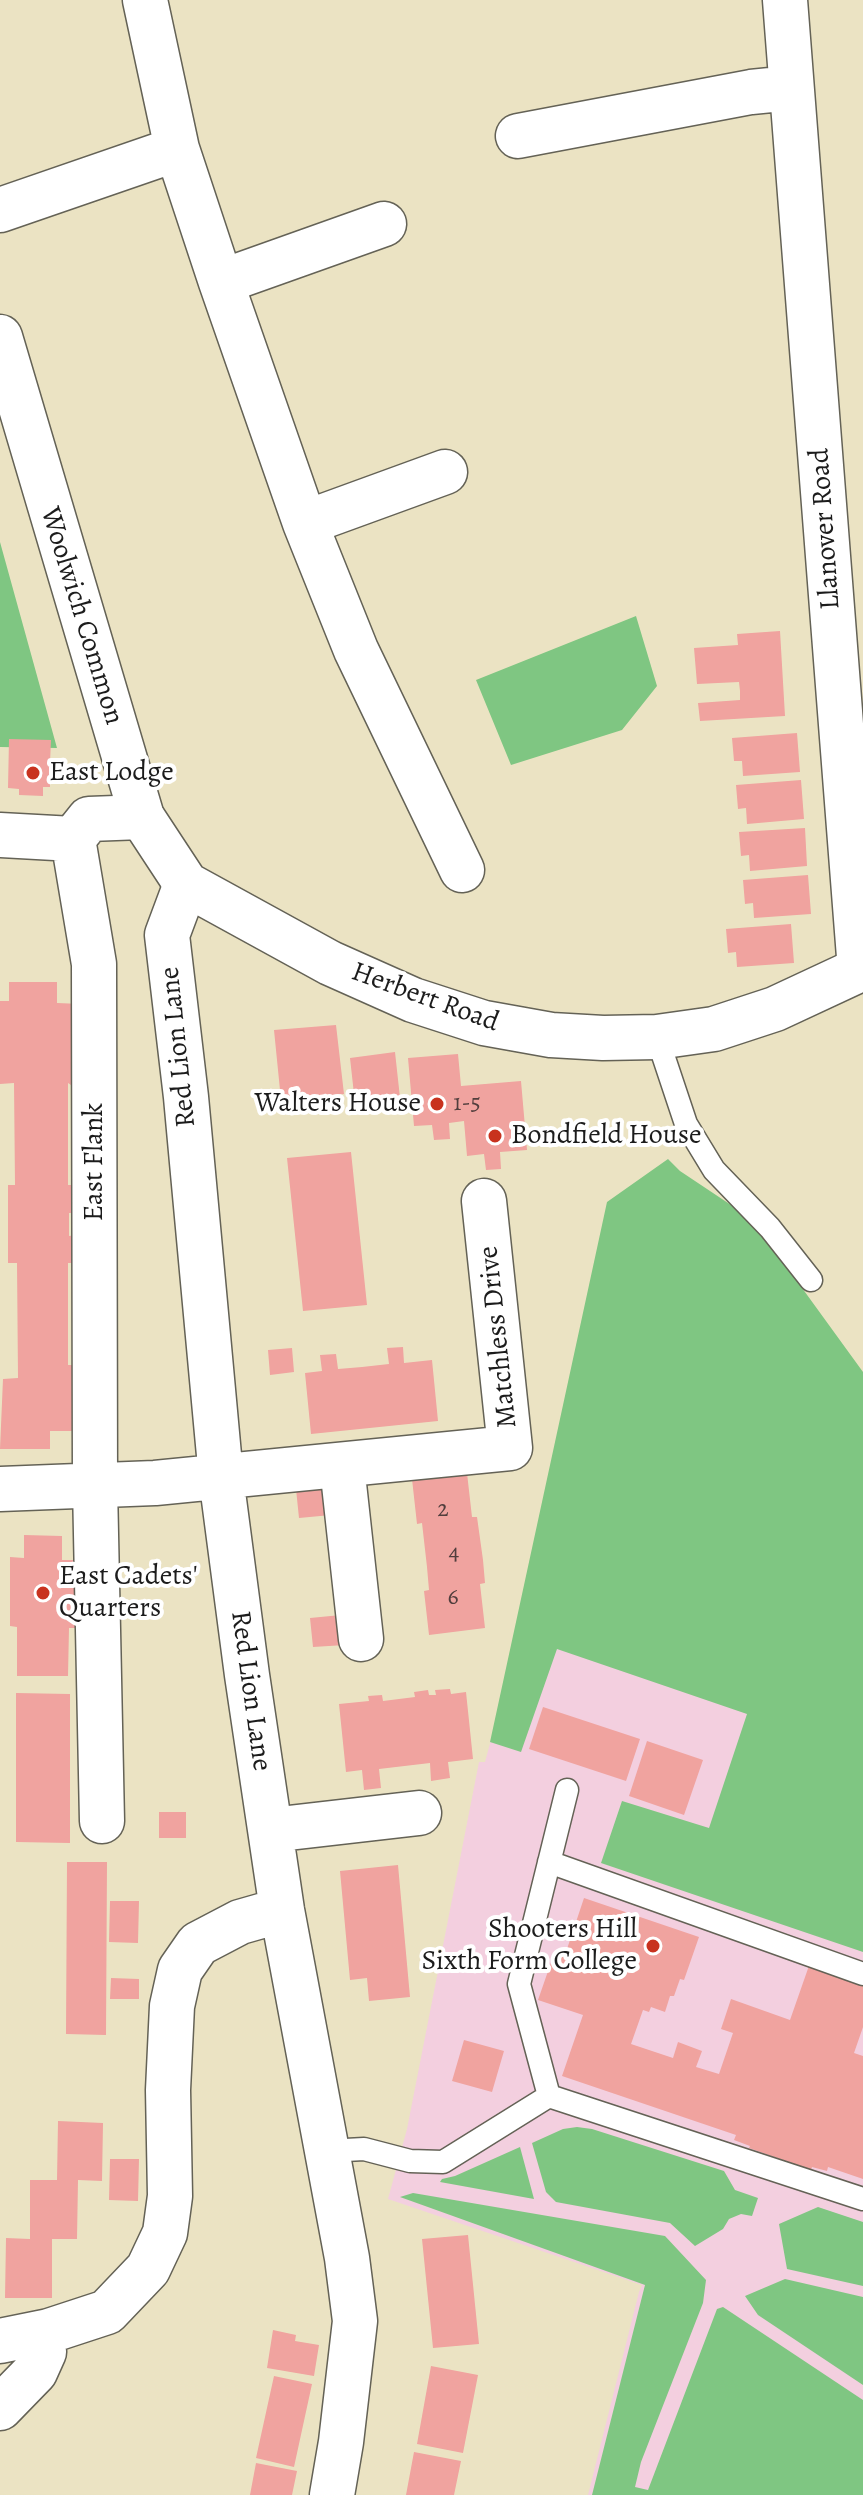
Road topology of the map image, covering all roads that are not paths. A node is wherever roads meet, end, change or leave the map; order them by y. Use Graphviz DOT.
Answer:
graph roads {
  1 [pos="145,0"];
  2 [pos="785,0"];
  3 [pos="791,88"];
  4 [pos="518,136"];
  5 [pos="177,149"];
  6 [pos="0,210"];
  7 [pos="384,224"];
  8 [pos="221,282"];
  9 [pos="0,337"];
  10 [pos="445,472"];
  11 [pos="305,523"];
  12 [pos="142,817"];
  13 [pos="0,835"];
  14 [pos="73,839"];
  15 [pos="462,870"];
  16 [pos="186,884"];
  17 [pos="861,969"];
  18 [pos="657,1037"];
  19 [pos="484,1201"];
  20 [pos="811,1280"];
  21 [pos="342,1466"];
  22 [pos="221,1477"];
  23 [pos="95,1486"];
  24 [pos="0,1489"];
  25 [pos="361,1639"];
  26 [pos="567,1790"];
  27 [pos="419,1813"];
  28 [pos="102,1821"];
  29 [pos="271,1830"];
  30 [pos="549,1862"];
  31 [pos="282,1910"];
  32 [pos="863,1974"];
  33 [pos="549,2096"];
  34 [pos="327,2151"];
  35 [pos="863,2199"];
  36 [pos="20,2337"];
  37 [pos="0,2408"];
  38 [pos="332,2495"];
  1 -- 5 [label="street"];
  2 -- 3 [label="street, Llanover Road"];
  3 -- 4 [label="street"];
  3 -- 17 [label="street, Llanover Road"];
  5 -- 6 [label="street"];
  5 -- 8 [label="street"];
  7 -- 8 [label="street"];
  8 -- 11 [label="street"];
  9 -- 12 [label="street, Woolwich Common"];
  10 -- 11 [label="street"];
  11 -- 15 [label="street"];
  12 -- 14 [label="street"];
  12 -- 16 [label="street, Woolwich Common"];
  13 -- 14 [label="street"];
  14 -- 23 [label="street, East Flank"];
  16 -- 18 [label="street, Herbert Road"];
  16 -- 22 [label="street, Red Lion Lane"];
  17 -- 18 [label="street, Herbert Road"];
  18 -- 20 [label="lane"];
  19 -- 21 [label="street, Matchless Drive"];
  21 -- 22 [label="street, Matchless Drive"];
  21 -- 25 [label="street"];
  22 -- 23 [label="street, Matchless Drive"];
  22 -- 29 [label="street, Red Lion Lane"];
  23 -- 24 [label="street, Matchless Drive"];
  23 -- 28 [label="street, East Flank"];
  26 -- 30 [label="lane"];
  27 -- 29 [label="street"];
  29 -- 31 [label="street, Red Lion Lane"];
  30 -- 32 [label="lane"];
  30 -- 33 [label="lane"];
  31 -- 34 [label="street, Red Lion Lane"];
  31 -- 36 [label="street"];
  33 -- 34 [label="lane"];
  33 -- 35 [label="lane"];
  34 -- 38 [label="street, Red Lion Lane"];
  36 -- 37 [label="street"];
}
